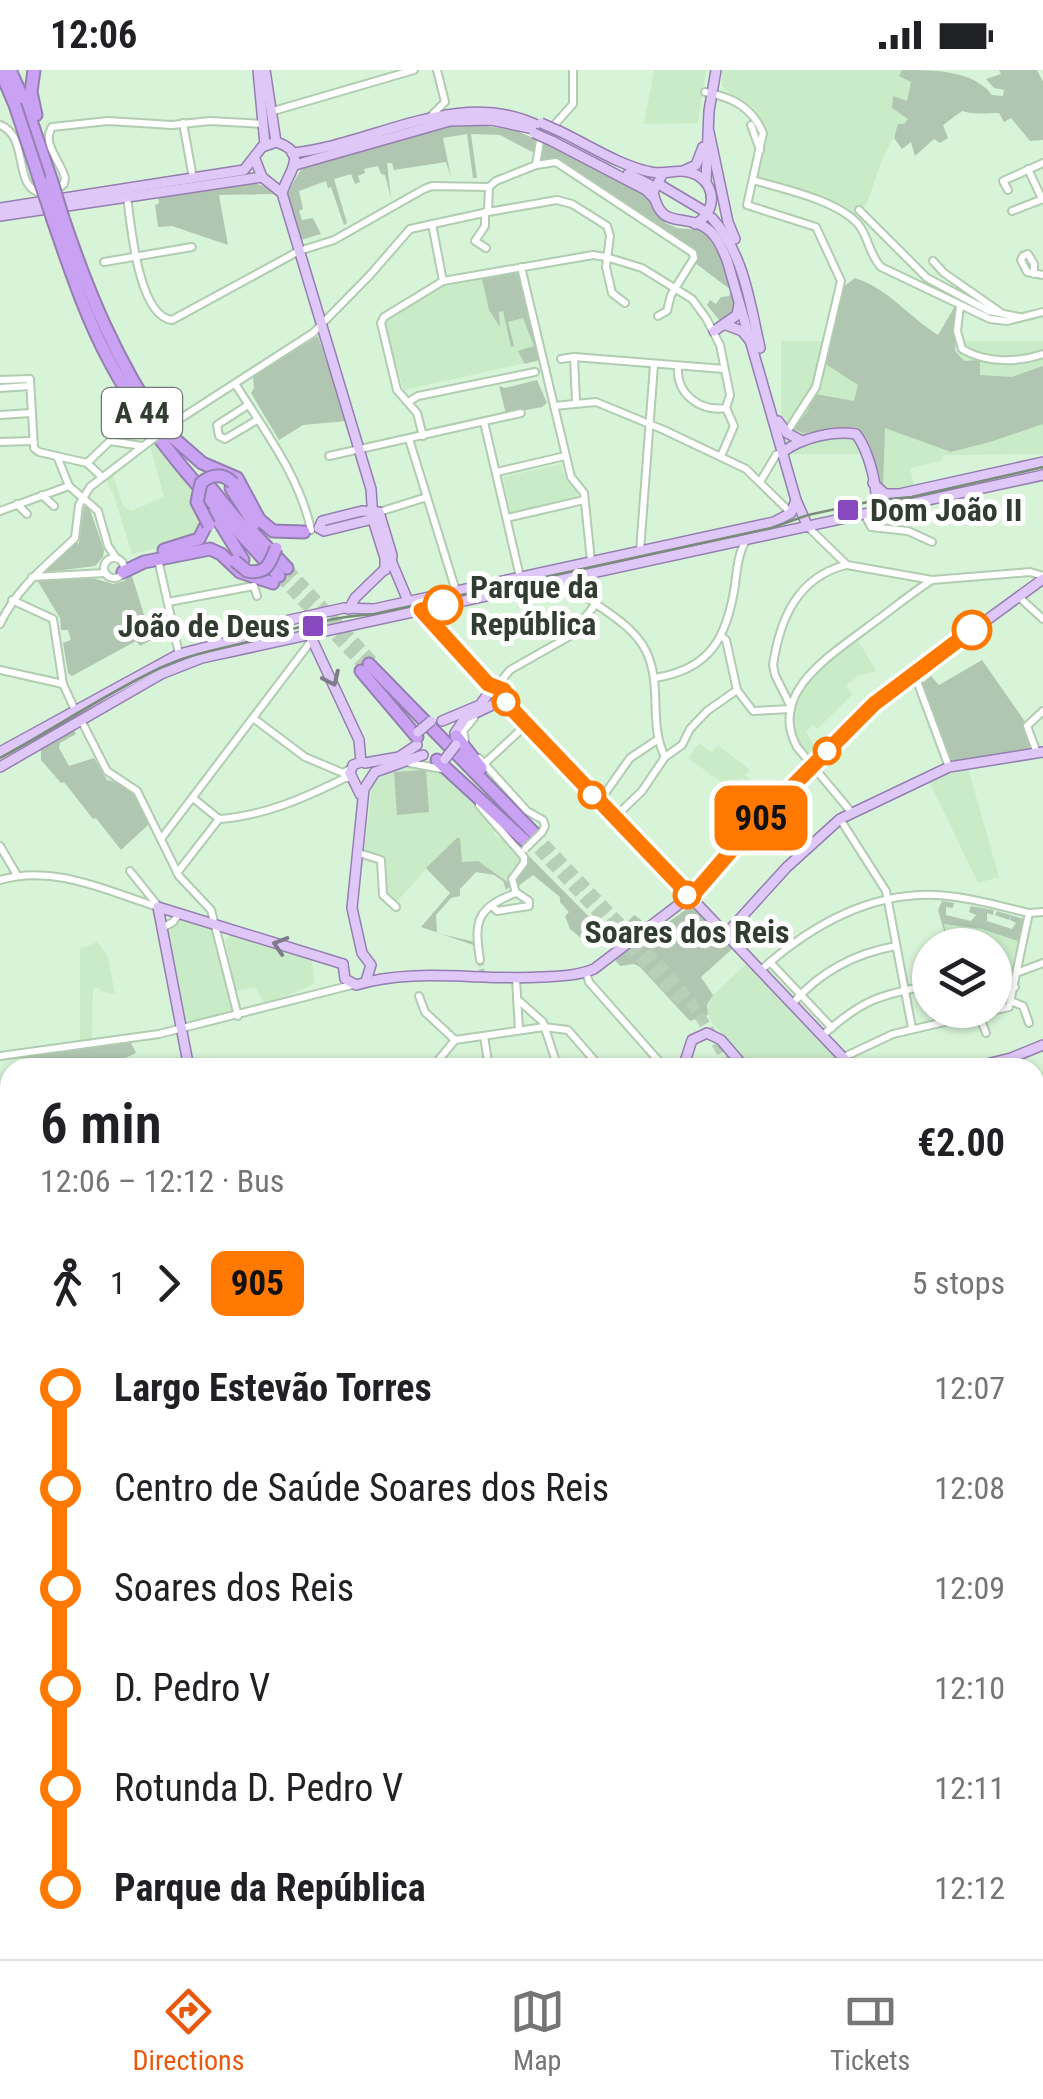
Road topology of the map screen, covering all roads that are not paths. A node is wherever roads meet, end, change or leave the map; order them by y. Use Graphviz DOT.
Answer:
graph roads {
  1 [pos="0,70"];
  2 [pos="10,70"];
  3 [pos="34,70"];
  4 [pos="261,70"];
  5 [pos="414,70"];
  6 [pos="437,70"];
  7 [pos="573,70"];
  8 [pos="713,70"];
  9 [pos="0,80"];
  10 [pos="708,92"];
  11 [pos="15,105"];
  12 [pos="269,112"];
  13 [pos="424,120"];
  14 [pos="183,122"];
  15 [pos="264,124"];
  16 [pos="0,125"];
  17 [pos="751,125"];
  18 [pos="537,128"];
  19 [pos="709,132"];
  20 [pos="555,136"];
  21 [pos="270,144"];
  22 [pos="292,152"];
  23 [pos="761,152"];
  24 [pos="255,159"];
  25 [pos="1043,163"];
  26 [pos="294,165"];
  27 [pos="536,165"];
  28 [pos="1028,170"];
  29 [pos="683,171"];
  30 [pos="663,173"];
  31 [pos="49,174"];
  32 [pos="193,178"];
  33 [pos="287,178"];
  34 [pos="266,180"];
  35 [pos="753,180"];
  36 [pos="650,182"];
  37 [pos="706,185"];
  38 [pos="489,188"];
  39 [pos="1008,190"];
  40 [pos="659,191"];
  41 [pos="282,193"];
  42 [pos="127,196"];
  43 [pos="1042,199"];
  44 [pos="0,208"];
  45 [pos="859,210"];
  46 [pos="1012,211"];
  47 [pos="487,212"];
  48 [pos="708,214"];
  49 [pos="0,216"];
  50 [pos="58,219"];
  51 [pos="432,224"];
  52 [pos="694,224"];
  53 [pos="733,234"];
  54 [pos="192,247"];
  55 [pos="486,248"];
  56 [pos="299,251"];
  57 [pos="136,256"];
  58 [pos="606,257"];
  59 [pos="933,260"];
  60 [pos="104,262"];
  61 [pos="521,266"];
  62 [pos="443,282"];
  63 [pos="736,286"];
  64 [pos="676,287"];
  65 [pos="625,303"];
  66 [pos="960,306"];
  67 [pos="1043,312"];
  68 [pos="1001,313"];
  69 [pos="658,316"];
  70 [pos="1020,317"];
  71 [pos="726,325"];
  72 [pos="322,326"];
  73 [pos="714,330"];
  74 [pos="1043,354"];
  75 [pos="574,357"];
  76 [pos="760,358"];
  77 [pos="561,359"];
  78 [pos="654,365"];
  79 [pos="678,367"];
  80 [pos="724,369"];
  81 [pos="535,372"];
  82 [pos="0,384"];
  83 [pos="236,385"];
  84 [pos="408,402"];
  85 [pos="576,402"];
  86 [pos="248,404"];
  87 [pos="728,405"];
  88 [pos="554,406"];
  89 [pos="138,409"];
  90 [pos="31,413"];
  91 [pos="522,413"];
  92 [pos="0,414"];
  93 [pos="257,420"];
  94 [pos="484,422"];
  95 [pos="649,424"];
  96 [pos="162,428"];
  97 [pos="787,433"];
  98 [pos="423,436"];
  99 [pos="410,439"];
  100 [pos="31,440"];
  101 [pos="802,441"];
  102 [pos="0,442"];
  103 [pos="146,444"];
  104 [pos="360,452"];
  105 [pos="784,452"];
  106 [pos="57,456"];
  107 [pos="329,456"];
  108 [pos="565,456"];
  109 [pos="721,456"];
  110 [pos="88,462"];
  111 [pos="1040,462"];
  112 [pos="497,472"];
  113 [pos="102,477"];
  114 [pos="1039,477"];
  115 [pos="760,482"];
  116 [pos="872,484"];
  117 [pos="68,486"];
  118 [pos="232,486"];
  119 [pos="200,492"];
  120 [pos="42,495"];
  121 [pos="84,497"];
  122 [pos="427,497"];
  123 [pos="584,500"];
  124 [pos="796,500"];
  125 [pos="17,504"];
  126 [pos="54,506"];
  127 [pos="0,511"];
  128 [pos="791,513"];
  129 [pos="27,514"];
  130 [pos="869,514"];
  131 [pos="230,515"];
  132 [pos="374,517"];
  133 [pos="507,518"];
  134 [pos="260,519"];
  135 [pos="210,525"];
  136 [pos="808,527"];
  137 [pos="311,530"];
  138 [pos="746,540"];
  139 [pos="932,542"];
  140 [pos="730,543"];
  141 [pos="108,546"];
  142 [pos="830,548"];
  143 [pos="640,550"];
  144 [pos="273,551"];
  145 [pos="739,553"];
  146 [pos="158,558"];
  147 [pos="106,561"];
  148 [pos="236,561"];
  149 [pos="591,561"];
  150 [pos="123,563"];
  151 [pos="848,565"];
  152 [pos="388,567"];
  153 [pos="825,570"];
  154 [pos="105,572"];
  155 [pos="597,572"];
  156 [pos="280,576"];
  157 [pos="578,576"];
  158 [pos="31,577"];
  159 [pos="520,577"];
  160 [pos="1043,577"];
  161 [pos="564,579"];
  162 [pos="932,580"];
  163 [pos="577,590"];
  164 [pos="456,591"];
  165 [pos="257,596"];
  166 [pos="1019,597"];
  167 [pos="12,600"];
  168 [pos="408,601"];
  169 [pos="168,602"];
  170 [pos="595,605"];
  171 [pos="350,609"];
  172 [pos="421,610"];
  173 [pos="2,620"];
  174 [pos="1043,620"];
  175 [pos="354,625"];
  176 [pos="274,627"];
  177 [pos="722,636"];
  178 [pos="311,638"];
  179 [pos="279,641"];
  180 [pos="179,654"];
  181 [pos="367,666"];
  182 [pos="0,670"];
  183 [pos="914,673"];
  184 [pos="655,678"];
  185 [pos="64,684"];
  186 [pos="737,690"];
  187 [pos="499,692"];
  188 [pos="789,705"];
  189 [pos="75,710"];
  190 [pos="481,712"];
  191 [pos="1043,712"];
  192 [pos="253,718"];
  193 [pos="82,720"];
  194 [pos="437,721"];
  195 [pos="526,724"];
  196 [pos="455,738"];
  197 [pos="657,740"];
  198 [pos="419,742"];
  199 [pos="0,752"];
  200 [pos="1040,752"];
  201 [pos="666,757"];
  202 [pos="441,760"];
  203 [pos="363,763"];
  204 [pos="399,763"];
  205 [pos="485,764"];
  206 [pos="811,766"];
  207 [pos="0,767"];
  208 [pos="949,768"];
  209 [pos="349,776"];
  210 [pos="368,778"];
  211 [pos="193,798"];
  212 [pos="362,800"];
  213 [pos="599,802"];
  214 [pos="852,813"];
  215 [pos="614,818"];
  216 [pos="219,819"];
  217 [pos="840,819"];
  218 [pos="529,839"];
  219 [pos="161,840"];
  220 [pos="0,846"];
  221 [pos="359,853"];
  222 [pos="130,872"];
  223 [pos="178,873"];
  224 [pos="17,875"];
  225 [pos="0,880"];
  226 [pos="516,893"];
  227 [pos="691,897"];
  228 [pos="888,900"];
  229 [pos="158,907"];
  230 [pos="396,907"];
  231 [pos="493,907"];
  232 [pos="1043,912"];
  233 [pos="1029,913"];
  234 [pos="179,914"];
  235 [pos="218,926"];
  236 [pos="162,928"];
  237 [pos="726,934"];
  238 [pos="896,946"];
  239 [pos="358,954"];
  240 [pos="481,956"];
  241 [pos="770,962"];
  242 [pos="1043,963"];
  243 [pos="343,964"];
  244 [pos="761,970"];
  245 [pos="586,972"];
  246 [pos="1018,972"];
  247 [pos="368,977"];
  248 [pos="516,978"];
  249 [pos="352,985"];
  250 [pos="1012,987"];
  251 [pos="1015,987"];
  252 [pos="912,988"];
  253 [pos="904,990"];
  254 [pos="801,994"];
  255 [pos="418,996"];
  256 [pos="517,999"];
  257 [pos="1013,1002"];
  258 [pos="793,1003"];
  259 [pos="238,1016"];
  260 [pos="1029,1023"];
  261 [pos="182,1028"];
  262 [pos="544,1028"];
  263 [pos="912,1028"];
  264 [pos="984,1028"];
  265 [pos="519,1030"];
  266 [pos="827,1032"];
  267 [pos="986,1032"];
  268 [pos="484,1036"];
  269 [pos="455,1040"];
  270 [pos="1042,1045"];
  271 [pos="0,1056"];
  272 [pos="186,1058"];
  273 [pos="440,1058"];
  274 [pos="487,1058"];
  275 [pos="554,1058"];
  276 [pos="592,1058"];
  277 [pos="656,1058"];
  278 [pos="686,1058"];
  279 [pos="736,1058"];
  280 [pos="845,1058"];
  281 [pos="856,1058"];
  282 [pos="1001,1058"];
  1 -- 11 [label="highway, A 44"];
  2 -- 31 [label="highway, A 44"];
  3 -- 31 [label="highway"];
  4 -- 12 [label="main road"];
  4 -- 15 [label="main road"];
  5 -- 12 [label="street"];
  6 -- 13 [label="street"];
  7 -- 27 [label="street"];
  8 -- 10 [label="main road"];
  9 -- 11 [label="highway"];
  10 -- 19 [label="main road"];
  10 -- 23 [label="street"];
  10 -- 29 [label="main road"];
  11 -- 50 [label="highway, A 44, bridge"];
  12 -- 21 [label="main road"];
  13 -- 18 [label="main road"];
  13 -- 22 [label="main road"];
  14 -- 15 [label="street"];
  14 -- 16 [label="street"];
  14 -- 32 [label="street"];
  15 -- 21 [label="main road"];
  17 -- 23 [label="street"];
  18 -- 20 [label="main road, bridge"];
  18 -- 26 [label="main road"];
  19 -- 37 [label="main road"];
  19 -- 53 [label="main road"];
  20 -- 30 [label="main road"];
  20 -- 36 [label="main road"];
  20 -- 40 [label="main road"];
  21 -- 22 [label="main road"];
  21 -- 24 [label="main road"];
  22 -- 26 [label="main road"];
  23 -- 35 [label="street"];
  24 -- 32 [label="main road"];
  24 -- 34 [label="main road"];
  25 -- 28 [label="street"];
  26 -- 33 [label="main road"];
  27 -- 38 [label="street"];
  27 -- 64 [label="street"];
  28 -- 39 [label="street"];
  28 -- 43 [label="street"];
  29 -- 30 [label="main road"];
  29 -- 37 [label="main road"];
  30 -- 40 [label="main road"];
  31 -- 50 [label="highway, A 44, bridge"];
  32 -- 44 [label="main road"];
  33 -- 34 [label="main road"];
  33 -- 41 [label="main road"];
  34 -- 41 [label="main road"];
  34 -- 42 [label="main road"];
  35 -- 66 [label="street"];
  35 -- 97 [label="street"];
  37 -- 48 [label="main road"];
  38 -- 47 [label="street"];
  38 -- 56 [label="street"];
  40 -- 48 [label="main road"];
  40 -- 52 [label="main road"];
  41 -- 56 [label="main road"];
  42 -- 49 [label="main road"];
  42 -- 57 [label="street"];
  43 -- 46 [label="street"];
  45 -- 68 [label="street"];
  47 -- 51 [label="street"];
  47 -- 55 [label="street"];
  47 -- 58 [label="street"];
  48 -- 52 [label="main road"];
  48 -- 53 [label="main road"];
  48 -- 76 [label="main road"];
  50 -- 89 [label="highway, A 44"];
  50 -- 96 [label="highway, A 44"];
  51 -- 62 [label="street"];
  51 -- 72 [label="street"];
  52 -- 63 [label="main road"];
  53 -- 76 [label="main road"];
  54 -- 57 [label="street"];
  56 -- 57 [label="street"];
  56 -- 72 [label="main road"];
  57 -- 60 [label="street"];
  58 -- 61 [label="street"];
  58 -- 64 [label="street"];
  58 -- 65 [label="street"];
  59 -- 68 [label="street"];
  61 -- 62 [label="street"];
  61 -- 88 [label="street"];
  62 -- 84 [label="street"];
  63 -- 71 [label="main road"];
  63 -- 76 [label="main road"];
  64 -- 69 [label="street"];
  64 -- 73 [label="street"];
  66 -- 70 [label="street"];
  66 -- 74 [label="street"];
  67 -- 70 [label="street"];
  68 -- 70 [label="street"];
  71 -- 73 [label="main road"];
  71 -- 76 [label="main road"];
  72 -- 83 [label="street"];
  72 -- 104 [label="main road"];
  73 -- 80 [label="street"];
  75 -- 77 [label="street"];
  75 -- 78 [label="street"];
  75 -- 85 [label="street"];
  76 -- 97 [label="main road"];
  76 -- 105 [label="main road"];
  78 -- 79 [label="street"];
  78 -- 95 [label="street"];
  79 -- 80 [label="street"];
  79 -- 87 [label="street"];
  80 -- 87 [label="street"];
  81 -- 84 [label="street"];
  82 -- 90 [label="street"];
  83 -- 86 [label="street"];
  83 -- 103 [label="street, bridge"];
  84 -- 98 [label="street"];
  85 -- 88 [label="street"];
  85 -- 95 [label="street"];
  86 -- 93 [label="street"];
  86 -- 93 [label="street"];
  87 -- 109 [label="street"];
  88 -- 108 [label="street"];
  89 -- 119 [label="highway"];
  89 -- 131 [label="highway, A 44"];
  90 -- 92 [label="street"];
  90 -- 100 [label="street"];
  91 -- 94 [label="street"];
  93 -- 137 [label="street"];
  94 -- 98 [label="street"];
  94 -- 112 [label="street"];
  95 -- 109 [label="street"];
  95 -- 143 [label="street"];
  96 -- 131 [label="highway, A 44"];
  96 -- 134 [label="highway"];
  97 -- 101 [label="main road"];
  98 -- 99 [label="street"];
  99 -- 104 [label="street"];
  99 -- 122 [label="street"];
  100 -- 102 [label="street"];
  100 -- 106 [label="street"];
  101 -- 105 [label="main road"];
  101 -- 116 [label="main road"];
  103 -- 110 [label="street"];
  103 -- 113 [label="street"];
  104 -- 107 [label="street"];
  104 -- 132 [label="main road"];
  105 -- 115 [label="street"];
  105 -- 124 [label="main road"];
  106 -- 110 [label="street"];
  106 -- 117 [label="street"];
  108 -- 112 [label="street"];
  108 -- 123 [label="street"];
  109 -- 115 [label="street"];
  110 -- 113 [label="street"];
  111 -- 116 [label="main road"];
  112 -- 133 [label="street"];
  113 -- 121 [label="street"];
  114 -- 130 [label="main road"];
  115 -- 128 [label="street"];
  116 -- 130 [label="main road"];
  117 -- 120 [label="street"];
  117 -- 121 [label="street"];
  118 -- 119 [label="highway, bridge"];
  118 -- 134 [label="highway"];
  118 -- 144 [label="highway"];
  119 -- 135 [label="highway, bridge"];
  119 -- 148 [label="highway"];
  119 -- 150 [label="highway"];
  120 -- 125 [label="street"];
  120 -- 126 [label="street"];
  121 -- 141 [label="street"];
  121 -- 158 [label="street"];
  122 -- 132 [label="street"];
  122 -- 164 [label="street"];
  123 -- 133 [label="street"];
  123 -- 149 [label="street"];
  124 -- 128 [label="main road"];
  124 -- 136 [label="main road"];
  125 -- 127 [label="street"];
  125 -- 129 [label="street"];
  128 -- 143 [label="main road"];
  130 -- 136 [label="main road"];
  130 -- 139 [label="street"];
  131 -- 144 [label="highway"];
  131 -- 156 [label="highway, A 44"];
  132 -- 137 [label="main road"];
  132 -- 152 [label="main road"];
  132 -- 152 [label="main road"];
  133 -- 159 [label="street"];
  134 -- 137 [label="highway"];
  135 -- 148 [label="highway"];
  135 -- 150 [label="highway"];
  136 -- 138 [label="main road"];
  136 -- 142 [label="street"];
  137 -- 144 [label="highway"];
  138 -- 140 [label="main road"];
  138 -- 145 [label="street"];
  140 -- 145 [label="street"];
  140 -- 155 [label="main road"];
  141 -- 147 [label="street"];
  141 -- 150 [label="street"];
  142 -- 151 [label="street"];
  142 -- 153 [label="street"];
  143 -- 149 [label="main road"];
  144 -- 148 [label="highway, bridge"];
  144 -- 156 [label="highway"];
  145 -- 177 [label="street"];
  146 -- 148 [label="highway"];
  146 -- 150 [label="highway"];
  146 -- 169 [label="street"];
  147 -- 150 [label="street"];
  147 -- 154 [label="street"];
  148 -- 156 [label="highway"];
  149 -- 155 [label="main road"];
  149 -- 159 [label="main road"];
  150 -- 154 [label="street"];
  151 -- 153 [label="street"];
  151 -- 162 [label="street"];
  152 -- 168 [label="main road"];
  152 -- 171 [label="main road"];
  153 -- 188 [label="street"];
  154 -- 158 [label="street"];
  155 -- 157 [label="main road"];
  157 -- 161 [label="main road"];
  157 -- 163 [label="street"];
  158 -- 167 [label="street"];
  159 -- 164 [label="main road"];
  160 -- 162 [label="street"];
  160 -- 166 [label="main road"];
  161 -- 163 [label="street"];
  161 -- 172 [label="main road"];
  162 -- 188 [label="street"];
  163 -- 170 [label="street"];
  164 -- 168 [label="main road"];
  165 -- 169 [label="street"];
  166 -- 174 [label="street"];
  166 -- 183 [label="main road"];
  167 -- 173 [label="street"];
  167 -- 185 [label="street"];
  168 -- 171 [label="main road"];
  168 -- 172 [label="main road"];
  169 -- 180 [label="street"];
  170 -- 184 [label="street"];
  170 -- 187 [label="street"];
  171 -- 175 [label="main road"];
  171 -- 176 [label="main road"];
  172 -- 175 [label="main road"];
  172 -- 187 [label="main road"];
  175 -- 178 [label="main road"];
  176 -- 179 [label="main road"];
  176 -- 180 [label="main road"];
  177 -- 184 [label="street"];
  177 -- 186 [label="street"];
  178 -- 179 [label="main road"];
  178 -- 192 [label="street"];
  178 -- 203 [label="main road, one-way"];
  179 -- 193 [label="main road"];
  180 -- 189 [label="main road"];
  181 -- 194 [label="highway"];
  181 -- 198 [label="highway"];
  181 -- 218 [label="highway"];
  182 -- 185 [label="street"];
  183 -- 206 [label="main road"];
  183 -- 208 [label="street"];
  184 -- 197 [label="street"];
  185 -- 189 [label="street"];
  186 -- 188 [label="street"];
  186 -- 201 [label="street"];
  187 -- 190 [label="main road"];
  187 -- 194 [label="main road"];
  187 -- 195 [label="main road"];
  188 -- 206 [label="street"];
  189 -- 193 [label="main road"];
  189 -- 199 [label="main road"];
  190 -- 196 [label="main road"];
  190 -- 205 [label="street"];
  191 -- 200 [label="street"];
  192 -- 209 [label="street"];
  192 -- 211 [label="street"];
  193 -- 207 [label="main road"];
  193 -- 219 [label="street"];
  194 -- 196 [label="main road"];
  194 -- 198 [label="main road, bridge"];
  195 -- 205 [label="street"];
  195 -- 213 [label="main road"];
  196 -- 202 [label="main road, bridge"];
  196 -- 218 [label="highway"];
  197 -- 201 [label="street"];
  197 -- 213 [label="street"];
  198 -- 202 [label="main road"];
  198 -- 203 [label="main road"];
  198 -- 204 [label="main road"];
  200 -- 208 [label="main road"];
  201 -- 215 [label="street"];
  202 -- 218 [label="highway"];
  203 -- 209 [label="main road"];
  203 -- 210 [label="main road"];
  204 -- 210 [label="main road"];
  204 -- 218 [label="street"];
  205 -- 218 [label="street"];
  206 -- 214 [label="street"];
  206 -- 227 [label="main road"];
  208 -- 214 [label="main road"];
  209 -- 210 [label="main road"];
  209 -- 212 [label="main road"];
  209 -- 216 [label="street"];
  210 -- 212 [label="main road"];
  211 -- 216 [label="street"];
  211 -- 219 [label="street"];
  212 -- 221 [label="main road"];
  213 -- 215 [label="main road"];
  214 -- 217 [label="main road"];
  215 -- 227 [label="main road"];
  216 -- 223 [label="street"];
  217 -- 228 [label="street"];
  217 -- 237 [label="main road"];
  218 -- 226 [label="street"];
  219 -- 223 [label="street"];
  220 -- 224 [label="street"];
  221 -- 230 [label="street"];
  221 -- 239 [label="main road"];
  222 -- 229 [label="street"];
  223 -- 235 [label="street"];
  224 -- 225 [label="street"];
  224 -- 229 [label="street"];
  226 -- 231 [label="street"];
  226 -- 231 [label="street"];
  227 -- 237 [label="main road"];
  227 -- 245 [label="main road"];
  228 -- 233 [label="street"];
  228 -- 238 [label="street"];
  228 -- 241 [label="street"];
  229 -- 234 [label="main road"];
  229 -- 236 [label="main road"];
  231 -- 240 [label="street"];
  232 -- 233 [label="street"];
  233 -- 246 [label="street"];
  234 -- 235 [label="main road"];
  234 -- 236 [label="street"];
  243 -- 235 [label="main road, one-way"];
  235 -- 259 [label="street"];
  236 -- 261 [label="main road"];
  237 -- 244 [label="main road"];
  238 -- 253 [label="street"];
  238 -- 254 [label="street"];
  239 -- 243 [label="main road"];
  239 -- 247 [label="main road"];
  241 -- 244 [label="street"];
  241 -- 254 [label="street"];
  242 -- 246 [label="street"];
  243 -- 249 [label="main road"];
  244 -- 258 [label="main road"];
  245 -- 248 [label="main road"];
  245 -- 277 [label="street"];
  246 -- 251 [label="street"];
  247 -- 248 [label="main road"];
  247 -- 249 [label="main road"];
  248 -- 256 [label="street"];
  249 -- 259 [label="street"];
  250 -- 251 [label="street"];
  251 -- 257 [label="street"];
  252 -- 253 [label="street"];
  253 -- 263 [label="street"];
  253 -- 266 [label="street"];
  254 -- 258 [label="street"];
  254 -- 266 [label="street"];
  255 -- 269 [label="street"];
  256 -- 262 [label="street"];
  256 -- 265 [label="street"];
  257 -- 260 [label="street"];
  258 -- 266 [label="main road"];
  259 -- 261 [label="street"];
  261 -- 271 [label="street"];
  261 -- 272 [label="main road"];
  262 -- 265 [label="street"];
  262 -- 275 [label="street"];
  262 -- 276 [label="street"];
  263 -- 281 [label="street"];
  264 -- 267 [label="street"];
  265 -- 268 [label="street"];
  266 -- 280 [label="main road"];
  268 -- 269 [label="street"];
  268 -- 274 [label="street"];
  269 -- 273 [label="street"];
  270 -- 282 [label="main road"];
  278 -- 279 [label="main road"];
}
